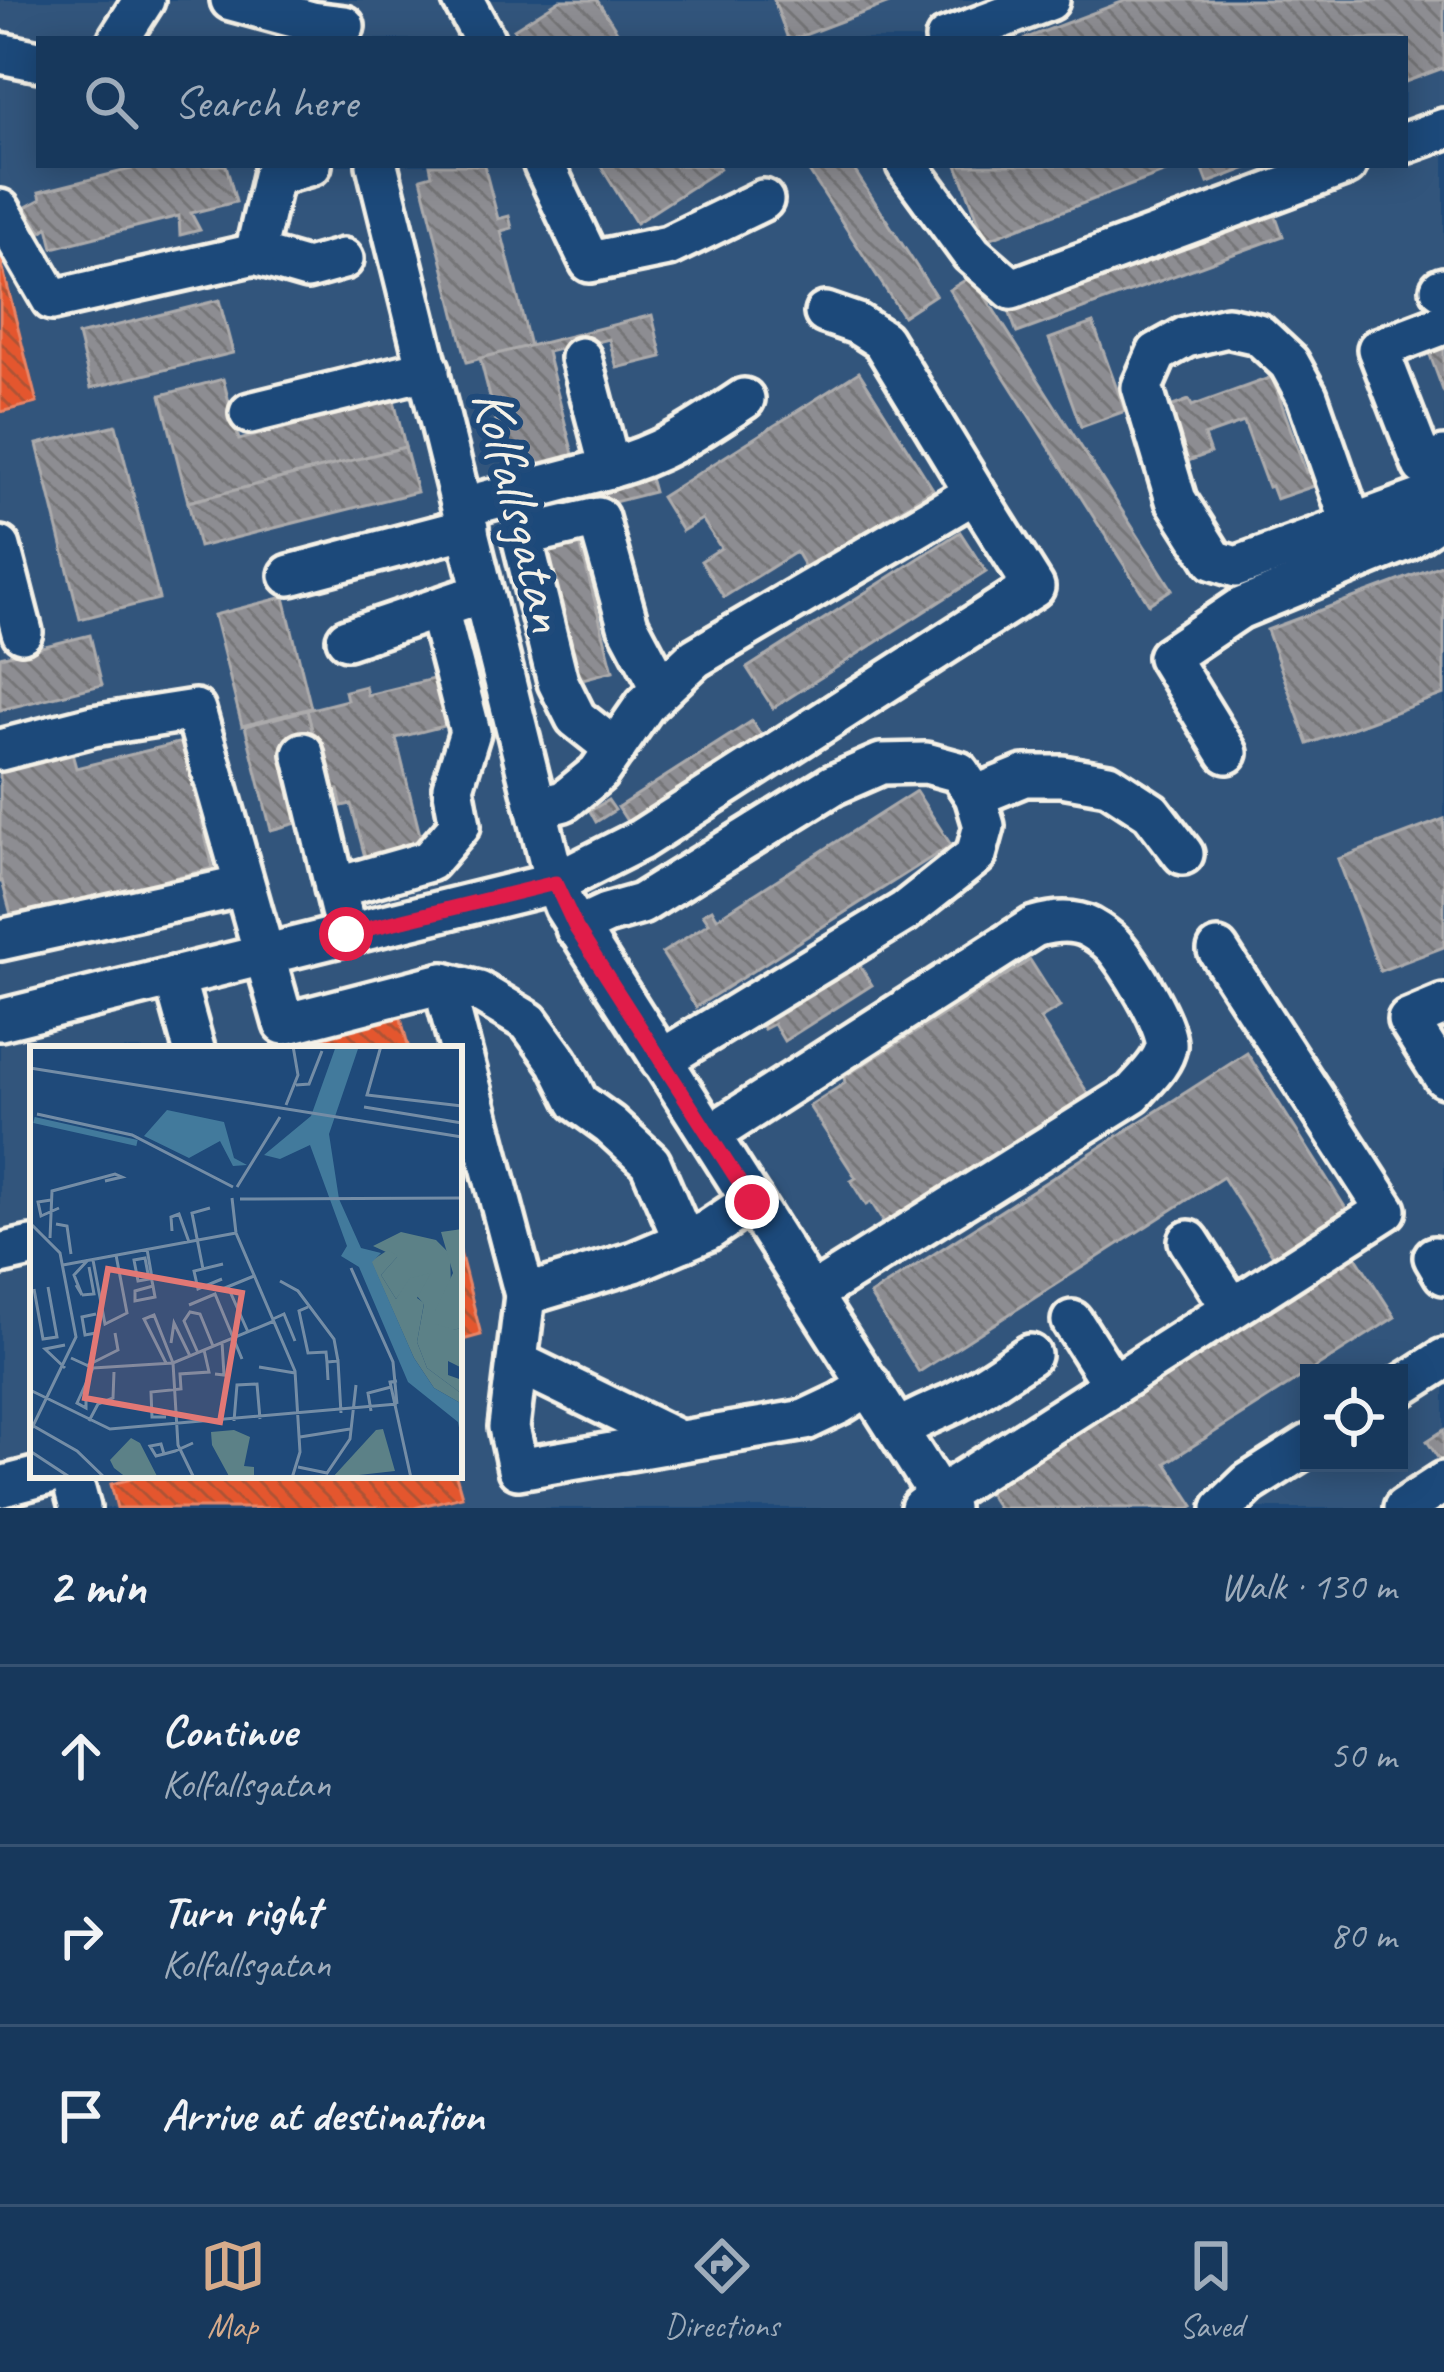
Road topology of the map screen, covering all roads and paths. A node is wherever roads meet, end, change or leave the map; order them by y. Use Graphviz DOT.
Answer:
graph roads {
  1 [pos="144,0"];
  2 [pos="231,0"];
  3 [pos="463,0"];
  4 [pos="1049,0"];
  5 [pos="345,22"];
  6 [pos="121,36"];
  7 [pos="482,36"];
  8 [pos="954,36"];
  9 [pos="0,53"];
  10 [pos="36,60"];
  11 [pos="1444,129"];
  12 [pos="1408,142"];
  13 [pos="301,168"];
  14 [pos="378,168"];
  15 [pos="545,168"];
  16 [pos="909,168"];
  17 [pos="1338,168"];
  18 [pos="763,200"];
  19 [pos="0,210"];
  20 [pos="255,254"];
  21 [pos="344,260"];
  22 [pos="1443,300"];
  23 [pos="825,313"];
  24 [pos="581,358"];
  25 [pos="429,369"];
  26 [pos="744,400"];
  27 [pos="250,413"];
  28 [pos="1444,457"];
  29 [pos="610,468"];
  30 [pos="975,493"];
  31 [pos="1444,495"];
  32 [pos="466,518"];
  33 [pos="1352,525"];
  34 [pos="0,547"];
  35 [pos="290,574"];
  36 [pos="484,592"];
  37 [pos="438,608"];
  38 [pos="22,632"];
  39 [pos="347,639"];
  40 [pos="662,689"];
  41 [pos="0,749"];
  42 [pos="615,749"];
  43 [pos="303,753"];
  44 [pos="1227,753"];
  45 [pos="975,796"];
  46 [pos="537,808"];
  47 [pos="1183,854"];
  48 [pos="555,883"];
  49 [pos="244,886"];
  50 [pos="335,888"];
  51 [pos="576,928"];
  52 [pos="346,934"];
  53 [pos="0,940"];
  54 [pos="1218,950"];
  55 [pos="264,955"];
  56 [pos="174,977"];
  57 [pos="443,982"];
  58 [pos="1444,1005"];
  59 [pos="0,1020"];
  60 [pos="193,1046"];
  61 [pos="460,1046"];
  62 [pos="462,1054"];
  63 [pos="661,1060"];
  64 [pos="1444,1077"];
  65 [pos="710,1135"];
  66 [pos="752,1202"];
  67 [pos="684,1241"];
  68 [pos="1189,1241"];
  69 [pos="525,1294"];
  70 [pos="812,1294"];
  71 [pos="1232,1308"];
  72 [pos="1072,1321"];
  73 [pos="1030,1355"];
  74 [pos="1444,1359"];
  75 [pos="518,1362"];
  76 [pos="1408,1382"];
  77 [pos="870,1385"];
  78 [pos="1113,1385"];
  79 [pos="898,1430"];
  80 [pos="679,1441"];
  81 [pos="1300,1451"];
  82 [pos="35,1478"];
  83 [pos="72,1478"];
  84 [pos="1444,1482"];
  85 [pos="0,1488"];
  86 [pos="936,1504"];
  87 [pos="1225,1507"];
  88 [pos="4,1508"];
  89 [pos="80,1508"];
  90 [pos="1404,1508"];
  1 -- 6 [label="street"];
  2 -- 5 [label="street"];
  3 -- 7 [label="street"];
  4 -- 8 [label="street"];
  9 -- 10 [label="street"];
  11 -- 12 [label="street"];
  13 -- 20 [label="street"];
  14 -- 25 [label="street, Kolfallsgatan"];
  15 -- 18 [label="street"];
  16 -- 17 [label="street"];
  19 -- 20 [label="street"];
  20 -- 21 [label="street"];
  22 -- 28 [label="street"];
  23 -- 30 [label="street"];
  24 -- 29 [label="street"];
  25 -- 27 [label="street"];
  25 -- 32 [label="street, Kolfallsgatan"];
  26 -- 29 [label="street"];
  29 -- 32 [label="street"];
  30 -- 40 [label="street"];
  30 -- 48 [label="street"];
  31 -- 33 [label="street"];
  31 -- 44 [label="street"];
  32 -- 35 [label="street"];
  32 -- 36 [label="street, Kolfallsgatan"];
  33 -- 33 [label="street"];
  34 -- 38 [label="street"];
  36 -- 37 [label="street"];
  36 -- 46 [label="street, Kolfallsgatan"];
  37 -- 39 [label="street"];
  37 -- 50 [label="street"];
  40 -- 42 [label="street"];
  40 -- 42 [label="street"];
  41 -- 49 [label="street"];
  42 -- 46 [label="street"];
  43 -- 50 [label="street"];
  45 -- 47 [label="street"];
  45 -- 51 [label="street"];
  45 -- 63 [label="street"];
  46 -- 48 [label="street, Kolfallsgatan"];
  48 -- 51 [label="street, Kolfallsgatan"];
  48 -- 52 [label="street"];
  49 -- 53 [label="street"];
  49 -- 55 [label="street"];
  50 -- 52 [label="street"];
  51 -- 63 [label="street, Kolfallsgatan"];
  52 -- 55 [label="street"];
  54 -- 71 [label="street"];
  55 -- 56 [label="street"];
  55 -- 57 [label="street"];
  56 -- 59 [label="street"];
  56 -- 60 [label="street"];
  57 -- 61 [label="street"];
  57 -- 67 [label="street"];
  58 -- 64 [label="street"];
  62 -- 69 [label="street"];
  63 -- 65 [label="street, Kolfallsgatan"];
  65 -- 66 [label="street, Kolfallsgatan"];
  65 -- 70 [label="street"];
  66 -- 67 [label="street"];
  66 -- 70 [label="street, Kolfallsgatan"];
  67 -- 69 [label="street"];
  68 -- 71 [label="street"];
  69 -- 75 [label="street"];
  70 -- 77 [label="street, Kolfallsgatan"];
  71 -- 78 [label="street"];
  72 -- 78 [label="street"];
  73 -- 79 [label="street"];
  74 -- 76 [label="street"];
  75 -- 80 [label="street"];
  75 -- 80 [label="street"];
  77 -- 79 [label="street, Kolfallsgatan"];
  77 -- 80 [label="street"];
  78 -- 86 [label="street"];
  79 -- 86 [label="street, Kolfallsgatan"];
  81 -- 87 [label="street"];
  82 -- 85 [label="street"];
  83 -- 89 [label="street"];
  84 -- 90 [label="street"];
  85 -- 88 [label="street"];
}
